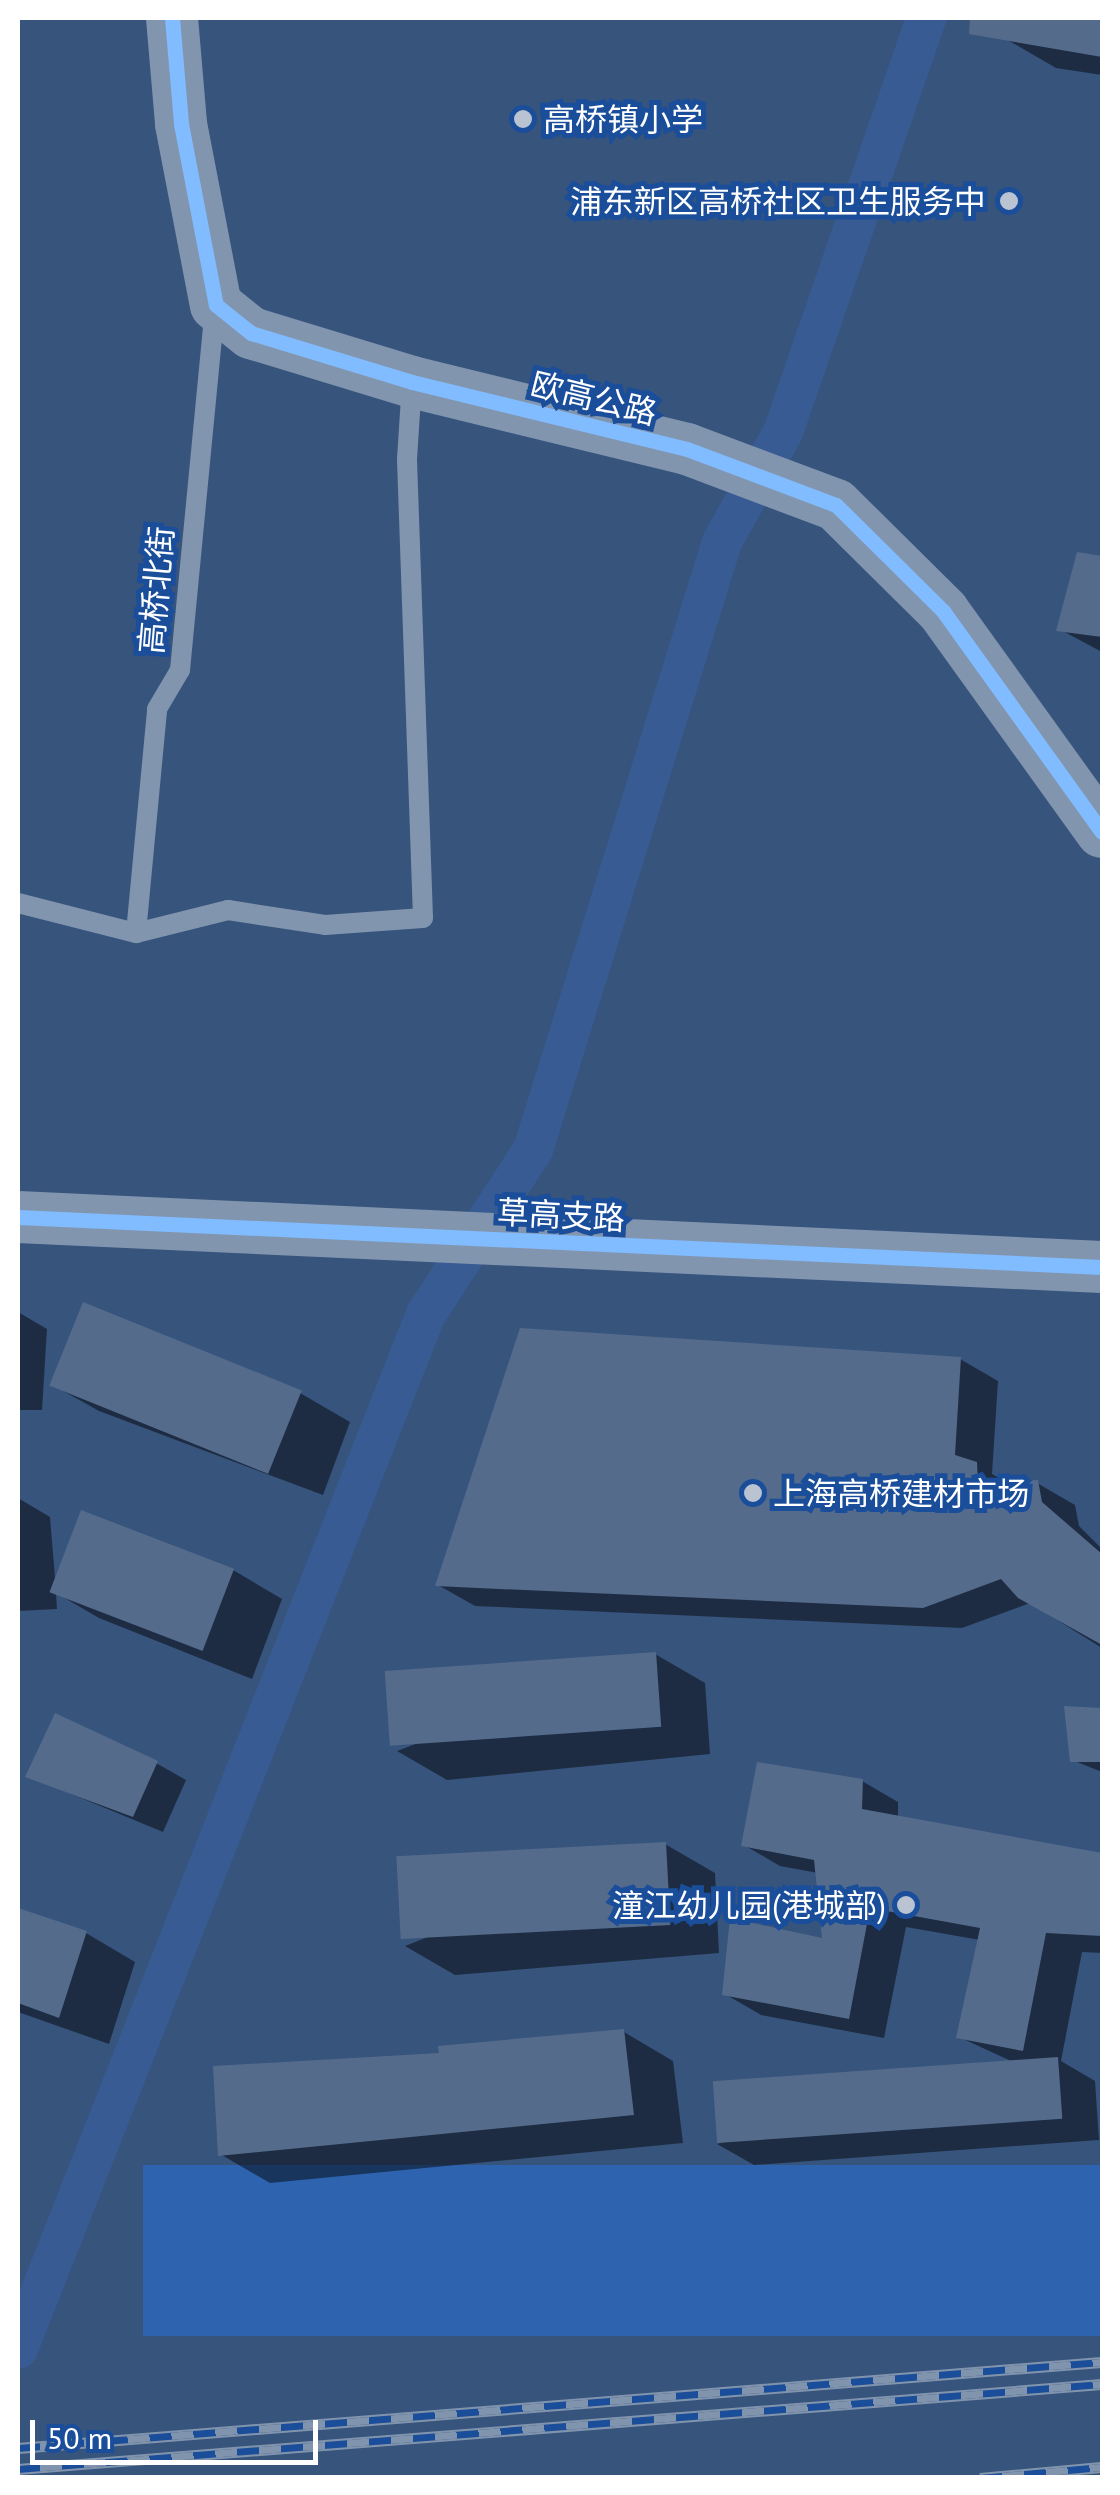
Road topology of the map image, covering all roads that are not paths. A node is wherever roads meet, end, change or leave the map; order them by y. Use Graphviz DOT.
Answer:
graph roads {
  1 [pos="172,18"];
  2 [pos="216,305"];
  3 [pos="412,382"];
  4 [pos="1102,832"];
  5 [pos="18,903"];
  6 [pos="136,933"];
  7 [pos="18,1218"];
  8 [pos="1102,1267"];
  1 -- 2 [label="street"];
  2 -- 3 [label="street, 欧高公路"];
  2 -- 6 [label="lane, 高桥北街"];
  3 -- 4 [label="street, 欧高公路"];
  3 -- 6 [label="lane"];
  5 -- 6 [label="lane"];
  7 -- 8 [label="street, 草高支路"];
}
